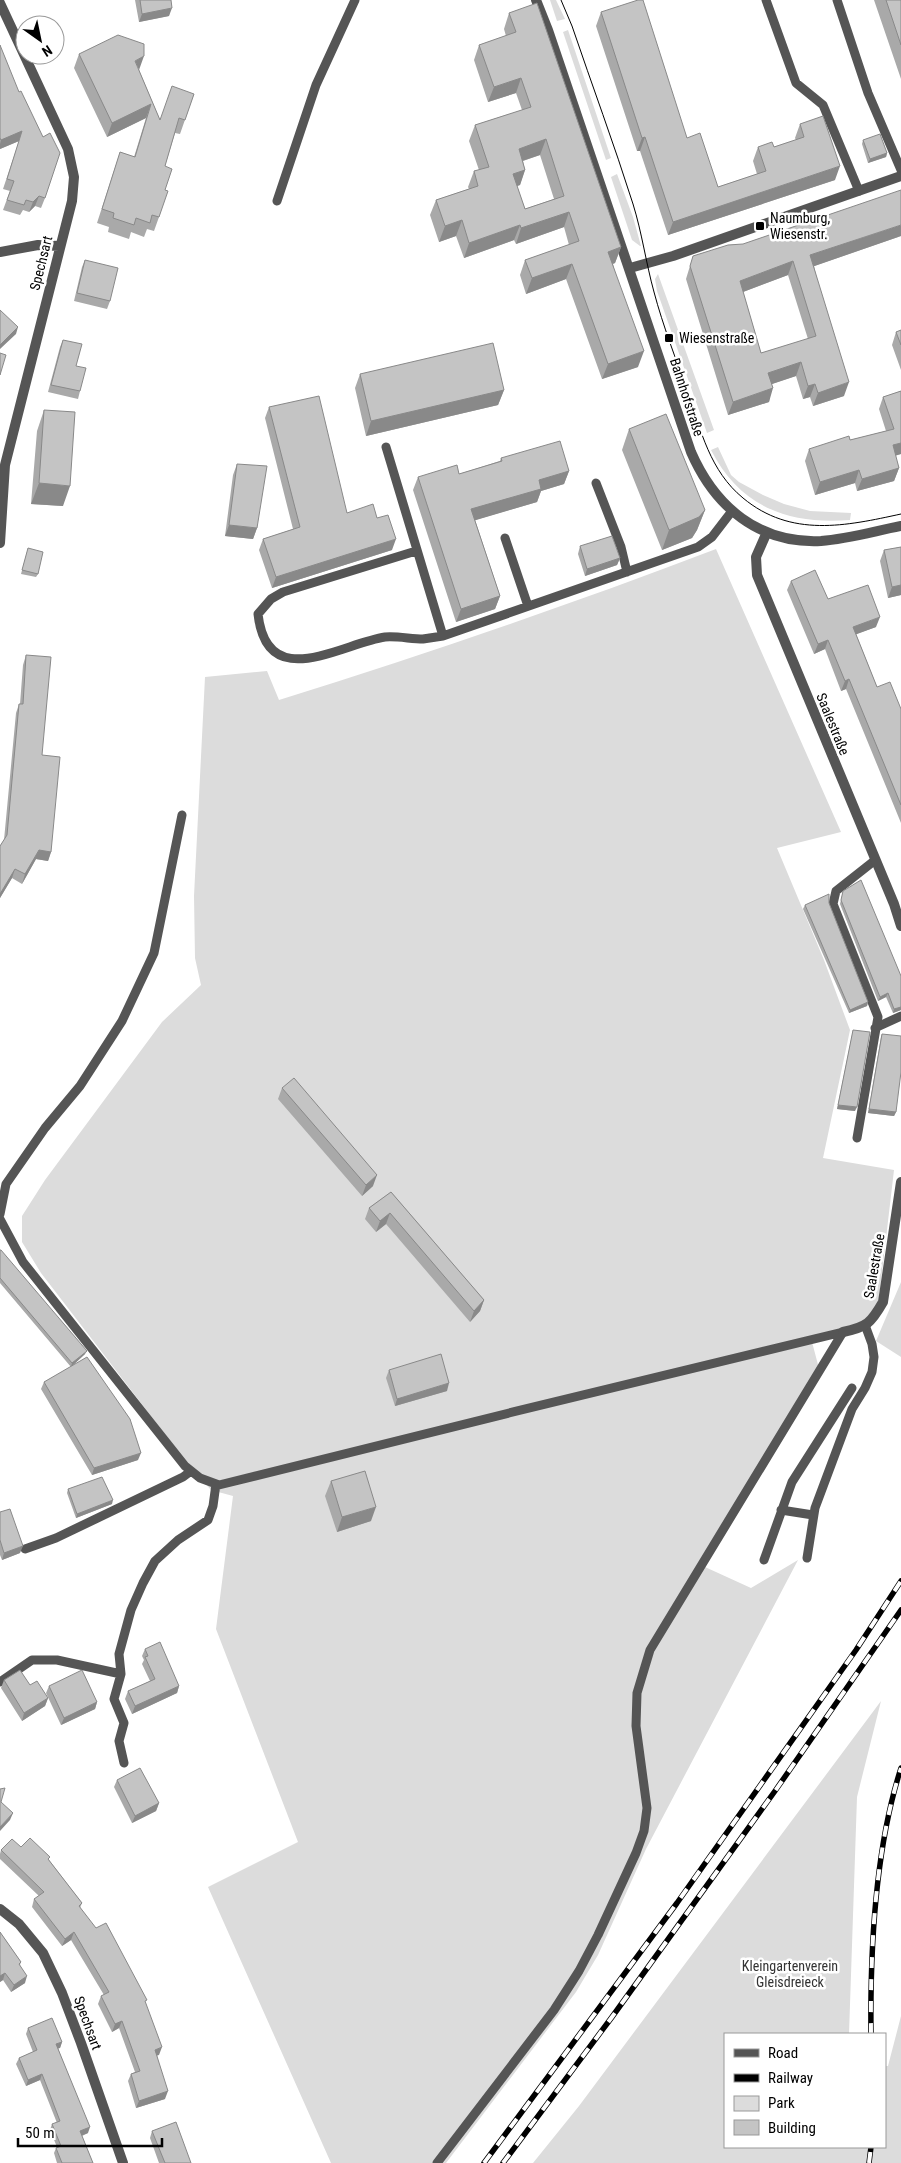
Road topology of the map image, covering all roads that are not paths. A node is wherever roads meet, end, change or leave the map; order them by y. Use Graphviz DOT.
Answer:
graph roads {
  1 [pos="355,0"];
  2 [pos="536,0"];
  3 [pos="766,0"];
  4 [pos="837,0"];
  5 [pos="0,3"];
  6 [pos="901,170"];
  7 [pos="901,176"];
  8 [pos="859,191"];
  9 [pos="278,201"];
  10 [pos="59,246"];
  11 [pos="0,252"];
  12 [pos="630,268"];
  13 [pos="386,447"];
  14 [pos="596,484"];
  15 [pos="732,512"];
  16 [pos="901,526"];
  17 [pos="767,532"];
  18 [pos="505,538"];
  19 [pos="0,543"];
  20 [pos="416,551"];
  21 [pos="627,572"];
  22 [pos="528,606"];
  23 [pos="442,636"];
  24 [pos="182,815"];
  25 [pos="874,861"];
  26 [pos="897,902"];
  27 [pos="901,926"];
  28 [pos="901,1016"];
  29 [pos="875,1028"];
  30 [pos="856,1138"];
  31 [pos="901,1182"];
  32 [pos="0,1214"];
  33 [pos="0,1219"];
  34 [pos="865,1326"];
  35 [pos="843,1332"];
  36 [pos="852,1388"];
  37 [pos="847,1396"];
  38 [pos="858,1399"];
  39 [pos="191,1471"];
  40 [pos="216,1484"];
  41 [pos="781,1510"];
  42 [pos="813,1515"];
  43 [pos="25,1549"];
  44 [pos="807,1558"];
  45 [pos="764,1560"];
  46 [pos="121,1674"];
  47 [pos="0,1682"];
  48 [pos="124,1763"];
  49 [pos="0,1909"];
  50 [pos="123,2163"];
  51 [pos="437,2163"];
  1 -- 9 [label="lane"];
  2 -- 12 [label="street, Bahnhofstraße"];
  3 -- 8 [label="lane"];
  4 -- 6 [label="lane"];
  5 -- 10 [label="street, Spechsart"];
  7 -- 8 [label="street"];
  8 -- 12 [label="street"];
  10 -- 11 [label="street"];
  10 -- 19 [label="street, Spechsart"];
  12 -- 15 [label="street, Bahnhofstraße"];
  13 -- 20 [label="lane"];
  14 -- 21 [label="lane"];
  15 -- 17 [label="street, Bahnhofstraße"];
  15 -- 21 [label="lane"];
  16 -- 17 [label="street, Bahnhofstraße"];
  17 -- 25 [label="street, Saalestraße"];
  18 -- 22 [label="lane"];
  20 -- 23 [label="lane"];
  20 -- 23 [label="lane"];
  21 -- 22 [label="lane"];
  22 -- 23 [label="lane"];
  24 -- 32 [label="lane"];
  25 -- 26 [label="street, Saalestraße"];
  25 -- 29 [label="lane"];
  26 -- 27 [label="street, Saalestraße"];
  28 -- 29 [label="lane"];
  29 -- 30 [label="lane"];
  31 -- 34 [label="street, Saalestraße"];
  33 -- 39 [label="lane"];
  34 -- 35 [label="street"];
  34 -- 38 [label="lane"];
  35 -- 40 [label="lane"];
  35 -- 51 [label="lane"];
  36 -- 37 [label="lane"];
  37 -- 38 [label="lane"];
  37 -- 41 [label="lane"];
  38 -- 42 [label="lane"];
  39 -- 40 [label="lane"];
  39 -- 43 [label="lane"];
  40 -- 46 [label="lane"];
  41 -- 42 [label="lane"];
  41 -- 45 [label="lane"];
  42 -- 44 [label="lane"];
  46 -- 47 [label="lane"];
  46 -- 48 [label="lane"];
  49 -- 50 [label="street, Spechsart"];
}
